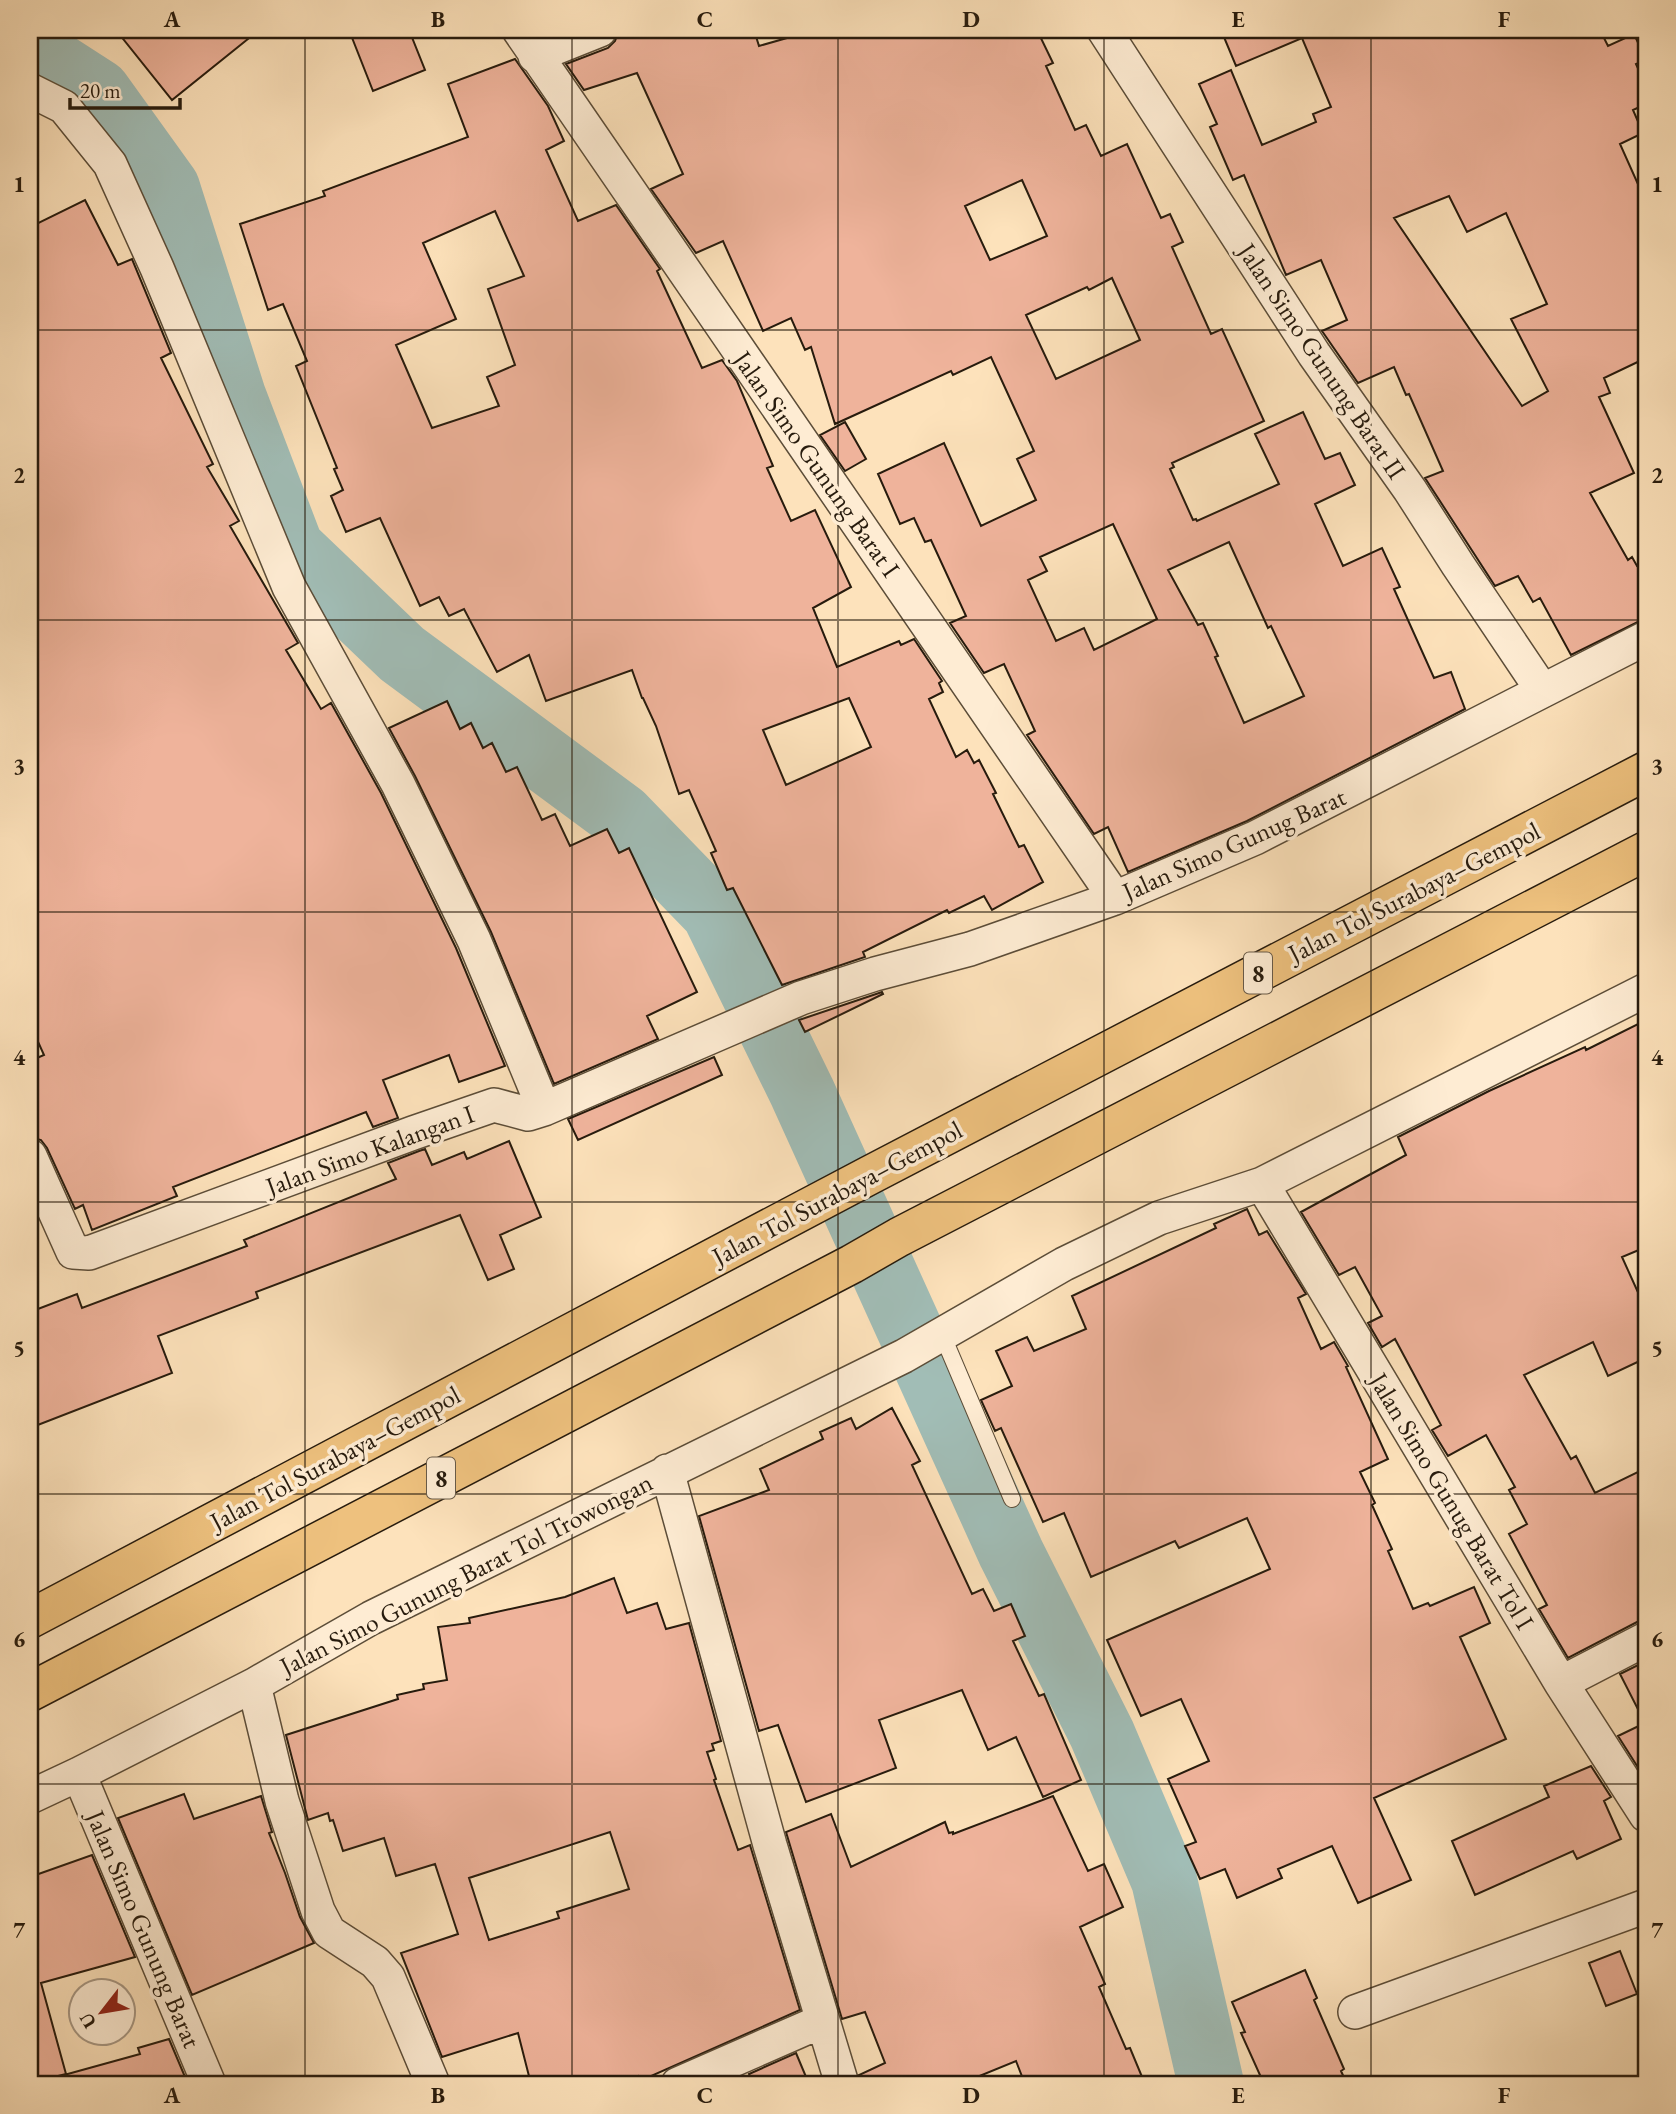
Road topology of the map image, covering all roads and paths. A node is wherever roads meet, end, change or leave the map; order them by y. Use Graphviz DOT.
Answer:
graph roads {
  1 [pos="600,30"];
  2 [pos="1104,30"];
  3 [pos="527,43"];
  4 [pos="30,90"];
  5 [pos="1646,638"];
  6 [pos="1542,690"];
  7 [pos="1646,771"];
  8 [pos="1646,851"];
  9 [pos="1115,898"];
  10 [pos="1646,990"];
  11 [pos="801,998"];
  12 [pos="544,1110"];
  13 [pos="30,1156"];
  14 [pos="1262,1184"];
  15 [pos="940,1335"];
  16 [pos="667,1471"];
  17 [pos="1012,1499"];
  18 [pos="30,1619"];
  19 [pos="1646,1640"];
  20 [pos="1561,1683"];
  21 [pos="254,1685"];
  22 [pos="30,1692"];
  23 [pos="79,1774"];
  24 [pos="30,1797"];
  25 [pos="1646,1815"];
  26 [pos="1646,1906"];
  27 [pos="1355,2012"];
  28 [pos="822,2021"];
  29 [pos="209,2084"];
  30 [pos="433,2084"];
  31 [pos="678,2084"];
  32 [pos="842,2084"];
  1 -- 3 [label="street"];
  2 -- 6 [label="street, Jalan Simo Gunung Barat II"];
  3 -- 9 [label="street, Jalan Simo Gunung Barat I"];
  4 -- 12 [label="street"];
  5 -- 6 [label="street, Jalan Simo Gunug Barat"];
  6 -- 9 [label="street, Jalan Simo Gunug Barat"];
  7 -- 18 [label="highway, Jalan Tol Surabaya–Gempol / 8"];
  8 -- 22 [label="highway, 8"];
  9 -- 11 [label="street, Jalan Simo Gunug Barat"];
  10 -- 14 [label="street, Jalan Simo Gunung Barat Tol Trowongan"];
  11 -- 12 [label="street, Jalan Simo Kalangan I"];
  12 -- 13 [label="street, Jalan Simo Kalangan I"];
  14 -- 15 [label="street, Jalan Simo Gunung Barat Tol Trowongan"];
  14 -- 20 [label="street, Jalan Simo Gunug Barat Tol I"];
  15 -- 16 [label="street, Jalan Simo Gunung Barat Tol Trowongan"];
  15 -- 17 [label="lane"];
  16 -- 21 [label="street, Jalan Simo Gunung Barat Tol Trowongan"];
  16 -- 28 [label="street"];
  19 -- 20 [label="street"];
  20 -- 25 [label="street, Jalan Simo Gunug Barat Tol I"];
  21 -- 23 [label="street, Jalan Simo Gunung Barat Tol Trowongan"];
  21 -- 30 [label="street"];
  23 -- 24 [label="street, Jalan Simo Gunung Barat Tol Trowongan"];
  23 -- 29 [label="street, Jalan Simo Gunung Barat"];
  26 -- 27 [label="street"];
  28 -- 31 [label="street"];
  28 -- 32 [label="street"];
}
